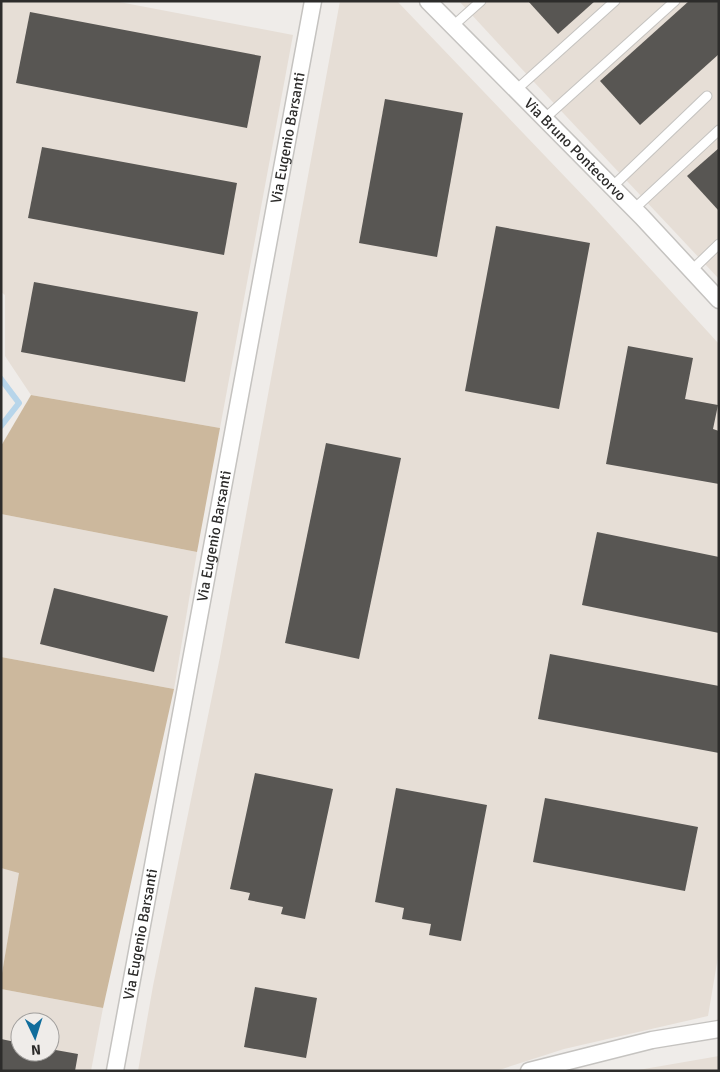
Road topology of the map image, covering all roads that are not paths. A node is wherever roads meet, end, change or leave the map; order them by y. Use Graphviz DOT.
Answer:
graph roads {
  1 [pos="313,1"];
  2 [pos="428,1"];
  3 [pos="481,1"];
  4 [pos="615,1"];
  5 [pos="675,1"];
  6 [pos="453,26"];
  7 [pos="516,90"];
  8 [pos="707,96"];
  9 [pos="544,119"];
  10 [pos="719,130"];
  11 [pos="612,187"];
  12 [pos="634,209"];
  13 [pos="719,244"];
  14 [pos="691,271"];
  15 [pos="717,294"];
  16 [pos="719,1029"];
  17 [pos="115,1071"];
  18 [pos="529,1071"];
  1 -- 17 [label="street, Via Eugenio Barsanti"];
  2 -- 6 [label="street, Via Bruno Pontecorvo"];
  3 -- 6 [label="lane"];
  4 -- 7 [label="lane"];
  5 -- 9 [label="lane"];
  6 -- 7 [label="street, Via Bruno Pontecorvo"];
  7 -- 9 [label="street, Via Bruno Pontecorvo"];
  8 -- 11 [label="lane"];
  9 -- 11 [label="street, Via Bruno Pontecorvo"];
  10 -- 12 [label="lane"];
  11 -- 12 [label="street, Via Bruno Pontecorvo"];
  12 -- 14 [label="street, Via Bruno Pontecorvo"];
  13 -- 14 [label="lane"];
  14 -- 15 [label="street, Via Bruno Pontecorvo"];
  16 -- 18 [label="street"];
}
